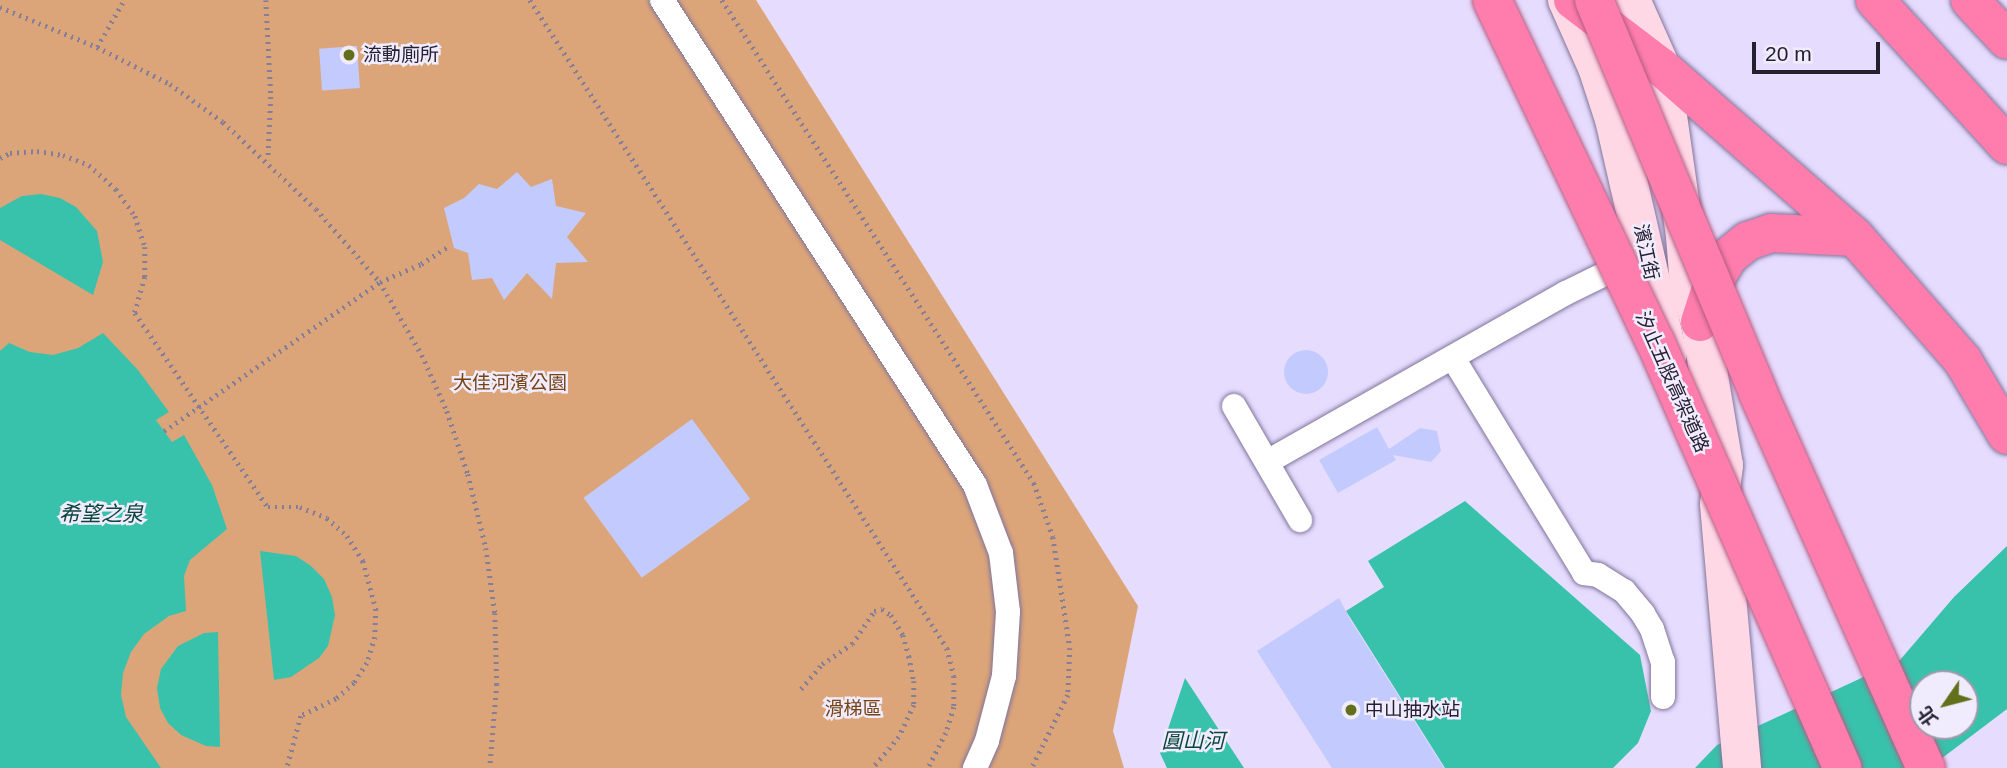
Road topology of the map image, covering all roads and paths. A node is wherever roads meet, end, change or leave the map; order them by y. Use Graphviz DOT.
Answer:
graph roads {
  1 [pos="124,0"];
  2 [pos="266,0"];
  3 [pos="530,0"];
  4 [pos="662,0"];
  5 [pos="1493,0"];
  6 [pos="1567,0"];
  7 [pos="1573,0"];
  8 [pos="1594,0"];
  9 [pos="1631,0"];
  10 [pos="1875,0"];
  11 [pos="1970,0"];
  12 [pos="0,6"];
  13 [pos="2007,40"];
  14 [pos="97,47"];
  15 [pos="1661,67"];
  16 [pos="2007,145"];
  17 [pos="0,158"];
  18 [pos="268,161"];
  19 [pos="1854,237"];
  20 [pos="449,246"];
  21 [pos="1647,253"];
  22 [pos="380,282"];
  23 [pos="1700,322"];
  24 [pos="1452,358"];
  25 [pos="201,406"];
  26 [pos="1234,406"];
  27 [pos="164,431"];
  28 [pos="2006,434"];
  29 [pos="1267,462"];
  30 [pos="1719,504"];
  31 [pos="1300,520"];
  32 [pos="801,690"];
  33 [pos="1663,697"];
  34 [pos="287,768"];
  35 [pos="490,768"];
  36 [pos="873,768"];
  37 [pos="929,768"];
  38 [pos="975,768"];
  39 [pos="1741,768"];
  40 [pos="1842,768"];
  41 [pos="1926,768"];
  1 -- 14 [label="path"];
  2 -- 18 [label="path"];
  3 -- 37 [label="path"];
  4 -- 38 [label="lane"];
  5 -- 40 [label="highway, 汐止五股高架道路, bridge"];
  6 -- 21 [label="main road, 濱江街"];
  7 -- 15 [label="highway"];
  8 -- 41 [label="highway, bridge"];
  9 -- 15 [label="main road, 濱江街"];
  10 -- 16 [label="highway"];
  11 -- 13 [label="highway"];
  12 -- 14 [label="path"];
  14 -- 18 [label="path"];
  15 -- 19 [label="highway"];
  15 -- 23 [label="main road, 濱江街"];
  17 -- 25 [label="path"];
  18 -- 22 [label="path"];
  19 -- 23 [label="highway"];
  19 -- 28 [label="highway"];
  20 -- 22 [label="path"];
  21 -- 24 [label="lane"];
  21 -- 30 [label="main road, 濱江街"];
  22 -- 25 [label="path"];
  22 -- 35 [label="path"];
  23 -- 30 [label="main road, 濱江街"];
  24 -- 29 [label="lane"];
  24 -- 33 [label="lane"];
  25 -- 27 [label="path"];
  25 -- 34 [label="path"];
  26 -- 29 [label="lane"];
  29 -- 31 [label="lane"];
  30 -- 39 [label="main road, 濱江街"];
  32 -- 36 [label="path"];
}
